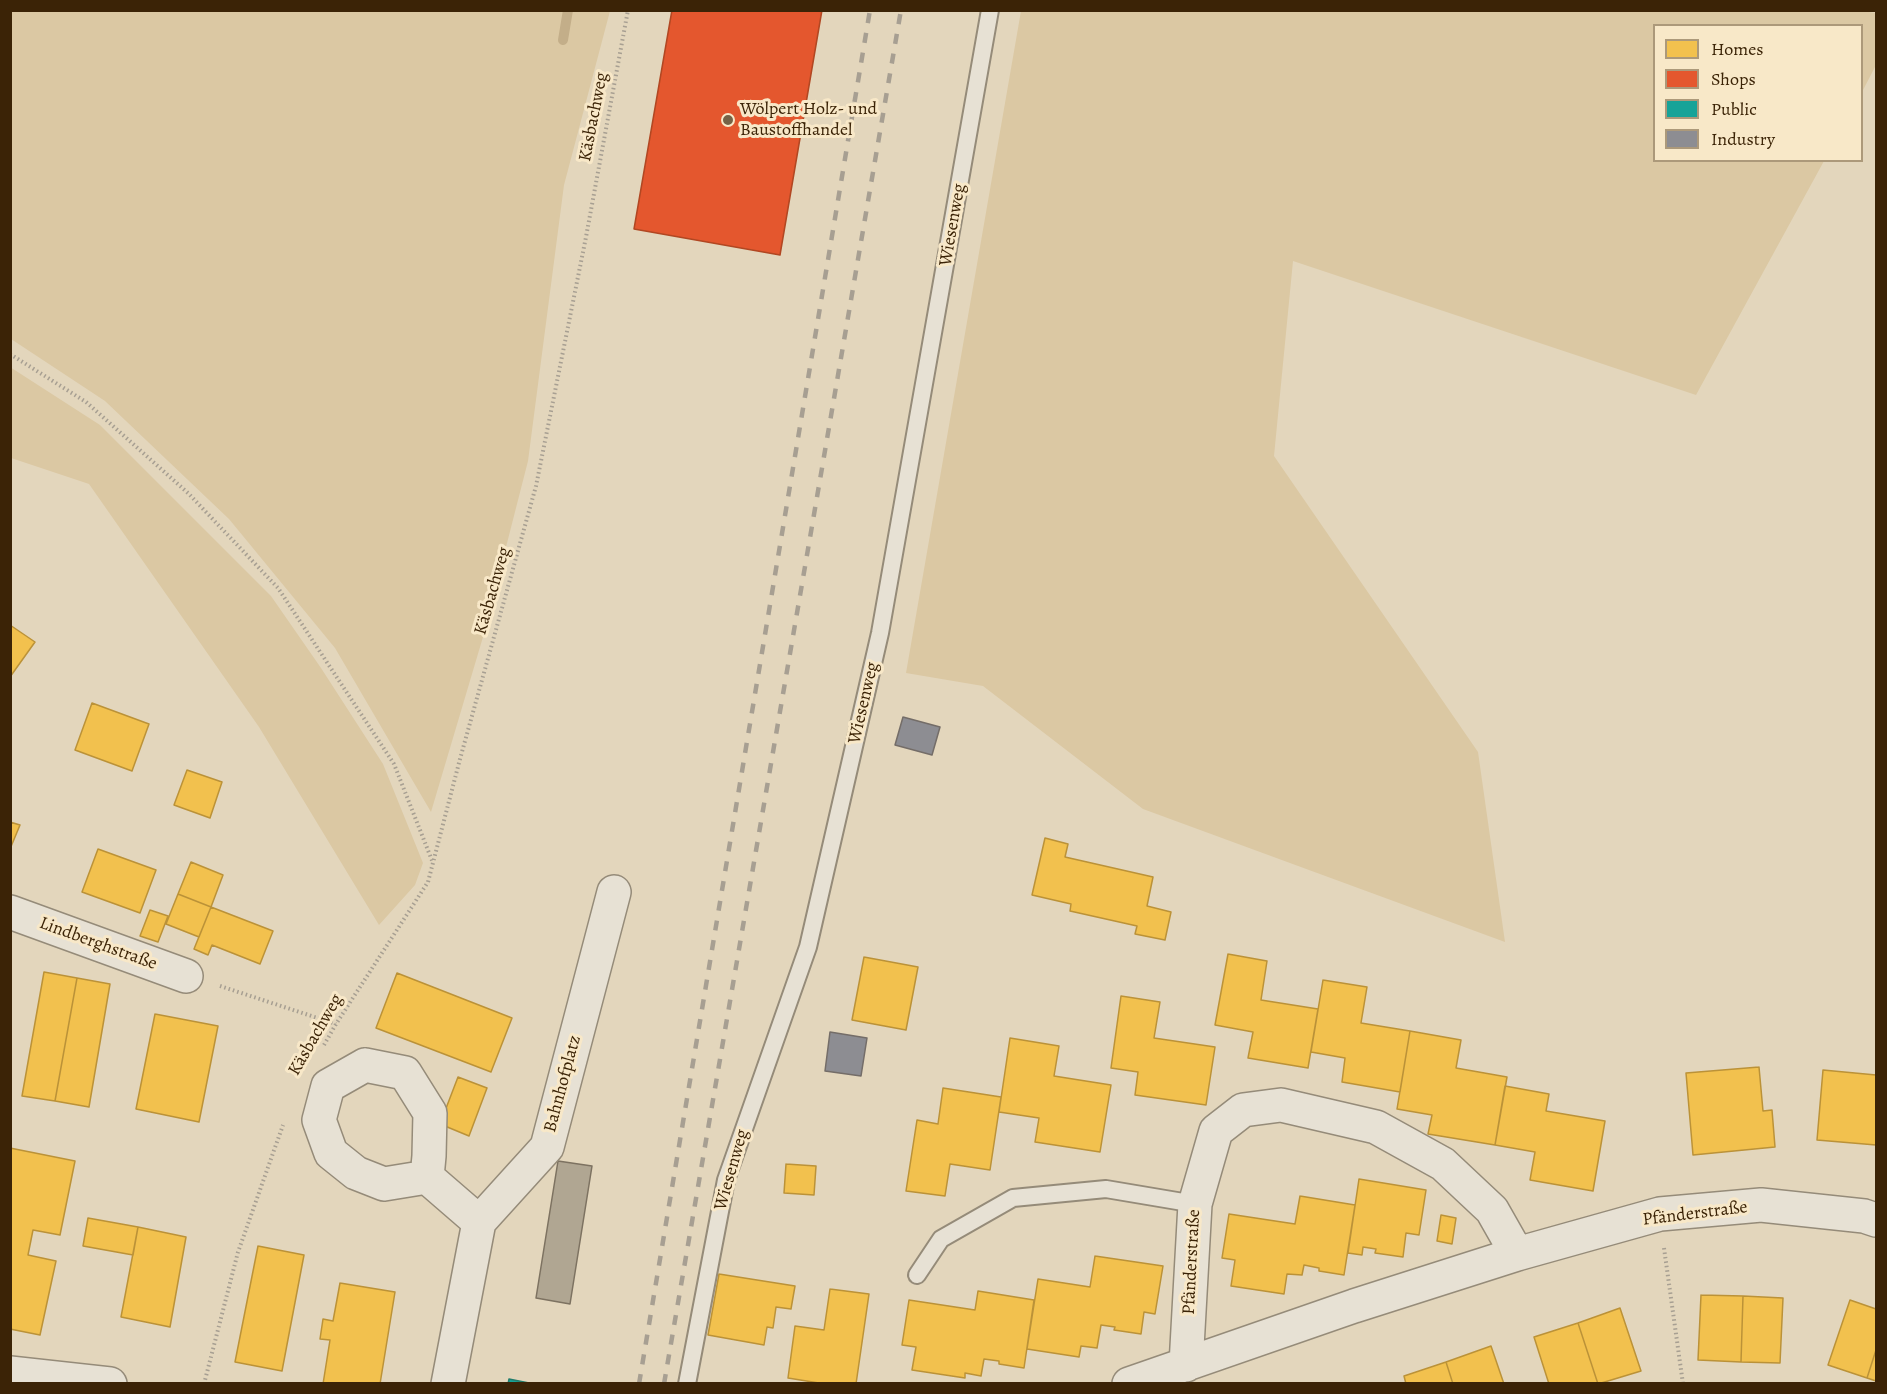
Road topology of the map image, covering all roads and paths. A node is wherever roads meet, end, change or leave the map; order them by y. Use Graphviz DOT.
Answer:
graph roads {
  1 [pos="628,10"];
  2 [pos="990,10"];
  3 [pos="10,354"];
  4 [pos="433,864"];
  5 [pos="614,892"];
  6 [pos="10,912"];
  7 [pos="186,976"];
  8 [pos="336,1024"];
  9 [pos="320,1053"];
  10 [pos="304,1115"];
  11 [pos="427,1177"];
  12 [pos="1195,1204"];
  13 [pos="1660,1214"];
  14 [pos="1876,1220"];
  15 [pos="478,1222"];
  16 [pos="1517,1254"];
  17 [pos="917,1275"];
  18 [pos="1186,1365"];
  19 [pos="10,1373"];
  20 [pos="110,1383"];
  21 [pos="204,1383"];
  22 [pos="448,1383"];
  23 [pos="687,1383"];
  24 [pos="1129,1383"];
  25 [pos="1683,1383"];
  1 -- 4 [label="path, Käsbachweg"];
  2 -- 23 [label="lane, Wiesenweg"];
  3 -- 4 [label="path"];
  4 -- 8 [label="path, Käsbachweg"];
  5 -- 15 [label="street, Bahnhofplatz"];
  6 -- 7 [label="street, Lindberghstraße"];
  7 -- 8 [label="path"];
  8 -- 9 [label="path, Käsbachweg"];
  10 -- 11 [label="street"];
  10 -- 11 [label="street"];
  10 -- 21 [label="path"];
  11 -- 15 [label="street"];
  12 -- 16 [label="street, Pfänderstraße"];
  12 -- 17 [label="lane"];
  12 -- 18 [label="street, Pfänderstraße"];
  13 -- 14 [label="street, Pfänderstraße"];
  13 -- 16 [label="street, Pfänderstraße"];
  13 -- 25 [label="path"];
  15 -- 22 [label="street"];
  16 -- 18 [label="street, Pfänderstraße"];
  18 -- 24 [label="street, Pfänderstraße"];
  19 -- 20 [label="street"];
}
